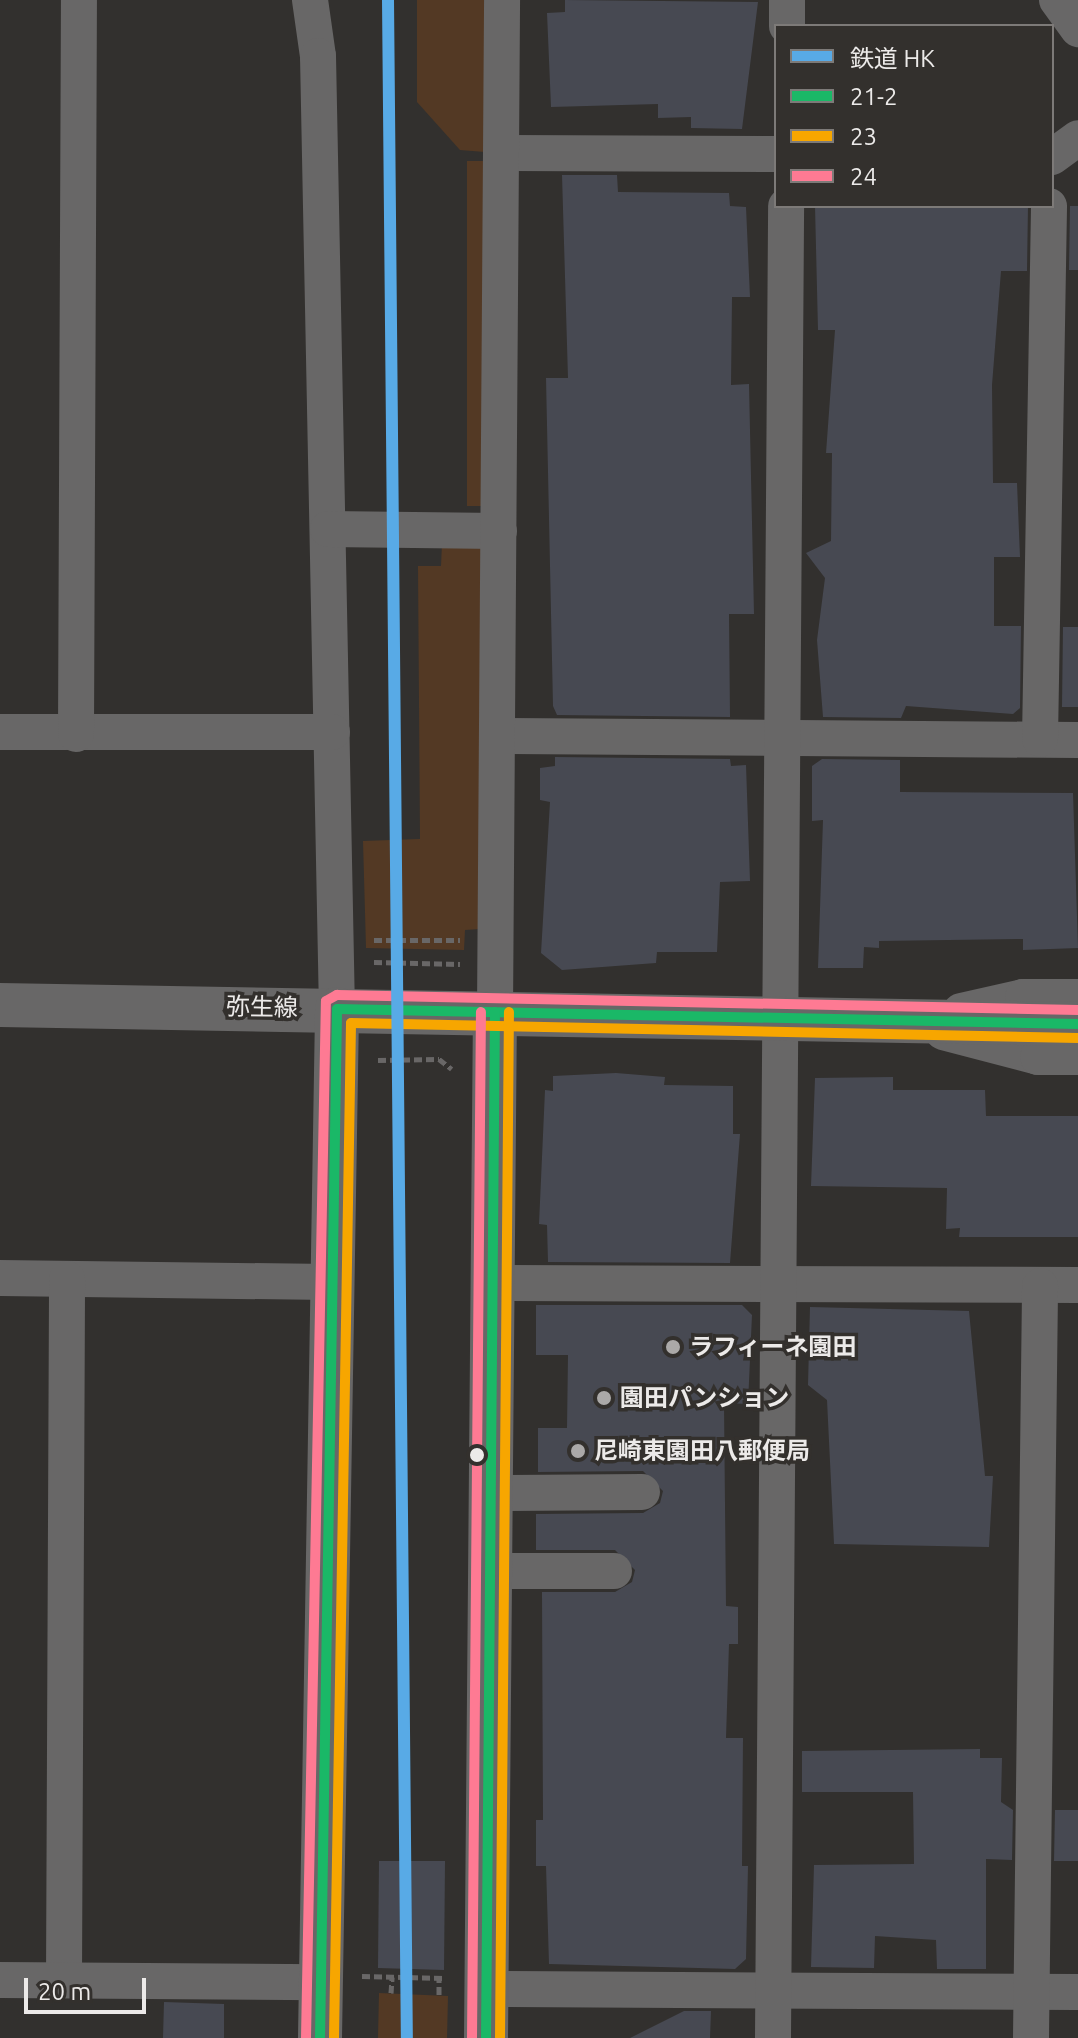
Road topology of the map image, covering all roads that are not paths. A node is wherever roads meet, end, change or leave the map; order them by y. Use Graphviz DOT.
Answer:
graph roads {
  1 [pos="79,0"];
  2 [pos="310,0"];
  3 [pos="502,0"];
  4 [pos="787,0"];
  5 [pos="1057,0"];
  6 [pos="787,24"];
  7 [pos="1078,29"];
  8 [pos="1078,138"];
  9 [pos="501,153"];
  10 [pos="774,154"];
  11 [pos="1054,156"];
  12 [pos="786,208"];
  13 [pos="1049,208"];
  14 [pos="328,529"];
  15 [pos="499,531"];
  16 [pos="0,732"];
  17 [pos="332,732"];
  18 [pos="76,734"];
  19 [pos="498,736"];
  20 [pos="1040,739"];
  21 [pos="782,740"];
  22 [pos="1078,740"];
  23 [pos="1078,997"];
  24 [pos="0,1005"];
  25 [pos="337,1009"];
  26 [pos="495,1012"];
  27 [pos="781,1019"];
  28 [pos="906,1023"];
  29 [pos="1078,1024"];
  30 [pos="1078,1057"];
  31 [pos="0,1278"];
  32 [pos="67,1279"];
  33 [pos="780,1280"];
  34 [pos="330,1282"];
  35 [pos="497,1283"];
  36 [pos="1078,1285"];
  37 [pos="1040,1286"];
  38 [pos="642,1492"];
  39 [pos="495,1493"];
  40 [pos="494,1571"];
  41 [pos="614,1571"];
  42 [pos="3,1976"];
  43 [pos="64,1979"];
  44 [pos="338,1979"];
  45 [pos="474,1983"];
  46 [pos="1032,1991"];
  47 [pos="1078,1992"];
  48 [pos="773,1994"];
  49 [pos="320,2038"];
  50 [pos="486,2038"];
  51 [pos="773,2038"];
  52 [pos="1031,2038"];
  1 -- 18 [label="street"];
  2 -- 14 [label="street"];
  3 -- 9 [label="street"];
  4 -- 6 [label="street"];
  5 -- 7 [label="street"];
  8 -- 11 [label="street"];
  9 -- 10 [label="street"];
  9 -- 15 [label="street"];
  12 -- 21 [label="street"];
  13 -- 20 [label="street"];
  14 -- 15 [label="street"];
  14 -- 17 [label="street"];
  15 -- 19 [label="street"];
  16 -- 18 [label="street"];
  17 -- 18 [label="street"];
  17 -- 25 [label="street"];
  19 -- 21 [label="street"];
  19 -- 26 [label="street"];
  20 -- 21 [label="street"];
  20 -- 22 [label="street"];
  21 -- 27 [label="street"];
  23 -- 28 [label="street"];
  24 -- 25 [label="street, 弥生線"];
  25 -- 26 [label="street, 弥生線"];
  25 -- 34 [label="street"];
  26 -- 27 [label="street, 弥生線"];
  26 -- 35 [label="street"];
  27 -- 28 [label="street, 弥生線"];
  27 -- 33 [label="street"];
  28 -- 29 [label="street, 弥生線"];
  28 -- 30 [label="street"];
  31 -- 32 [label="street"];
  32 -- 34 [label="street"];
  32 -- 43 [label="street"];
  33 -- 35 [label="street"];
  33 -- 37 [label="street"];
  33 -- 48 [label="street"];
  34 -- 44 [label="street"];
  35 -- 39 [label="street"];
  36 -- 37 [label="street"];
  37 -- 46 [label="street"];
  38 -- 39 [label="street"];
  39 -- 40 [label="street"];
  40 -- 41 [label="street"];
  40 -- 45 [label="street"];
  42 -- 43 [label="street"];
  43 -- 44 [label="street"];
  44 -- 49 [label="street"];
  45 -- 48 [label="street"];
  45 -- 50 [label="street"];
  46 -- 47 [label="street"];
  46 -- 48 [label="street"];
  46 -- 52 [label="street"];
  48 -- 51 [label="street"];
}
